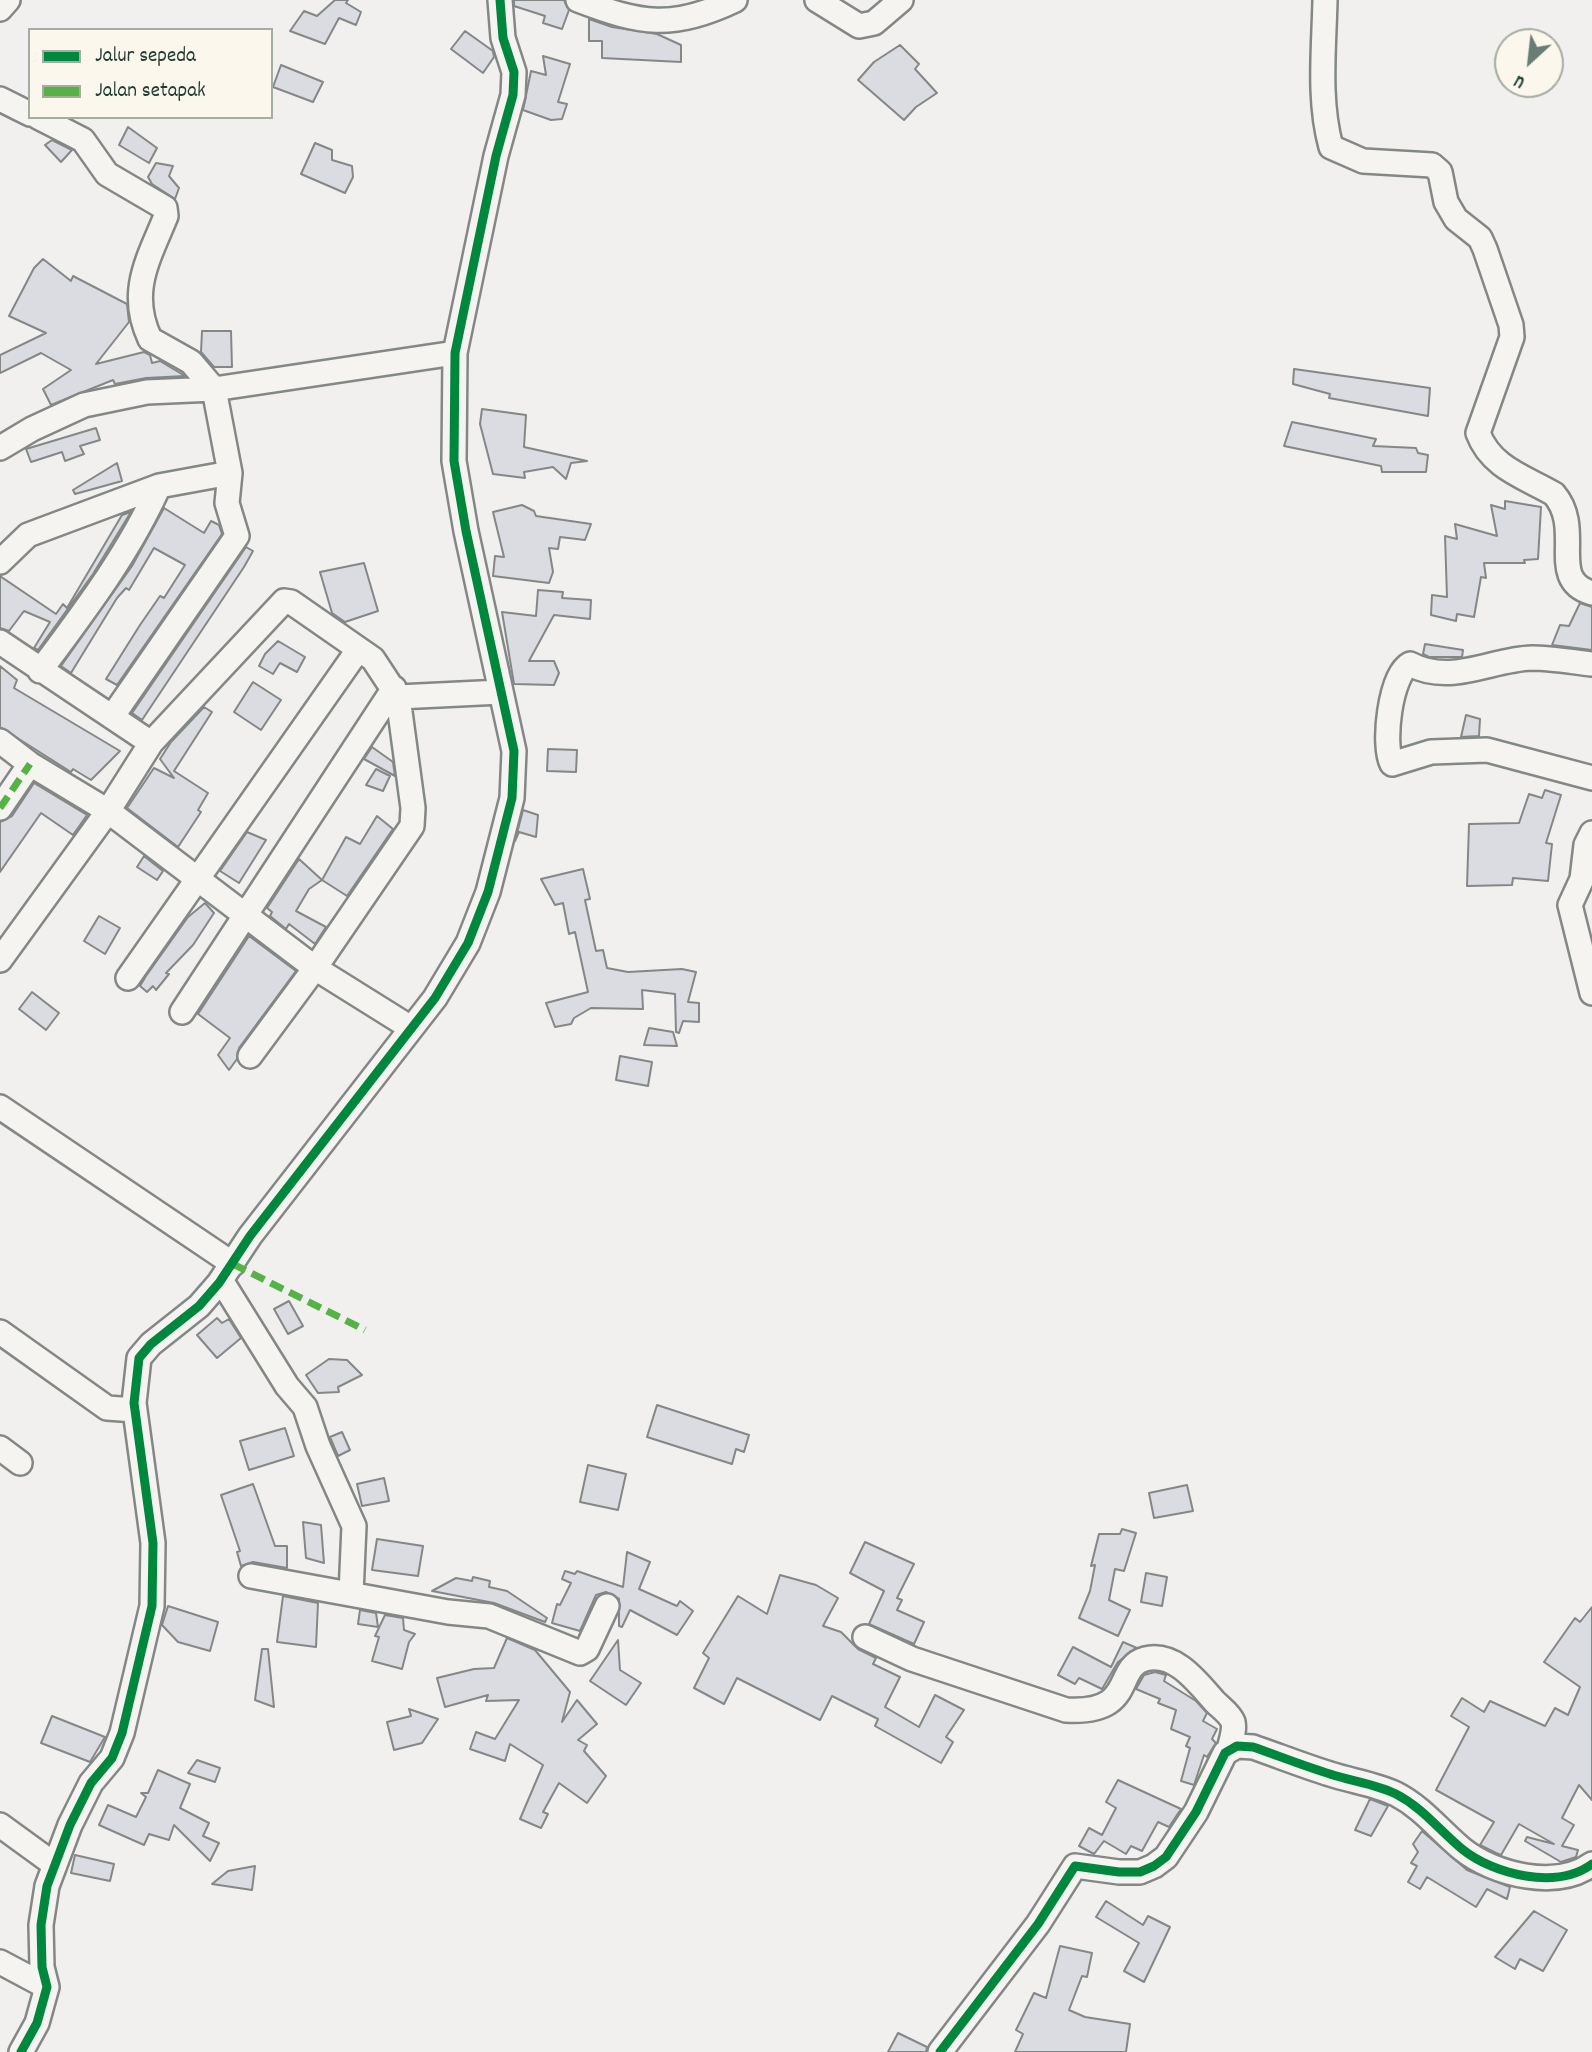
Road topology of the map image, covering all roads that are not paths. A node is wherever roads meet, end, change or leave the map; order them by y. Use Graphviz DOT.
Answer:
graph roads {
  1 [pos="8,0"];
  2 [pos="500,0"];
  3 [pos="578,0"];
  4 [pos="735,0"];
  5 [pos="817,0"];
  6 [pos="901,0"];
  7 [pos="1325,0"];
  8 [pos="0,9"];
  9 [pos="0,99"];
  10 [pos="28,113"];
  11 [pos="42,119"];
  12 [pos="455,353"];
  13 [pos="214,389"];
  14 [pos="0,448"];
  15 [pos="230,473"];
  16 [pos="159,486"];
  17 [pos="0,562"];
  18 [pos="1592,593"];
  19 [pos="0,642"];
  20 [pos="358,650"];
  21 [pos="1592,664"];
  22 [pos="40,671"];
  23 [pos="500,692"];
  24 [pos="396,693"];
  25 [pos="112,717"];
  26 [pos="0,741"];
  27 [pos="151,743"];
  28 [pos="30,764"];
  29 [pos="1592,778"];
  30 [pos="0,808"];
  31 [pos="108,811"];
  32 [pos="1592,834"];
  33 [pos="199,879"];
  34 [pos="244,915"];
  35 [pos="0,960"];
  36 [pos="315,968"];
  37 [pos="128,978"];
  38 [pos="1592,993"];
  39 [pos="181,1012"];
  40 [pos="411,1028"];
  41 [pos="250,1056"];
  42 [pos="0,1107"];
  43 [pos="227,1272"];
  44 [pos="0,1332"];
  45 [pos="135,1410"];
  46 [pos="0,1448"];
  47 [pos="20,1463"];
  48 [pos="251,1576"];
  49 [pos="351,1594"];
  50 [pos="607,1606"];
  51 [pos="865,1637"];
  52 [pos="1229,1749"];
  53 [pos="0,1825"];
  54 [pos="1592,1864"];
  55 [pos="55,1865"];
  56 [pos="0,1962"];
  57 [pos="47,1987"];
  58 [pos="21,2052"];
  59 [pos="940,2052"];
  1 -- 8 [label="street"];
  2 -- 12 [label="street"];
  3 -- 4 [label="street"];
  5 -- 6 [label="street"];
  7 -- 18 [label="street"];
  9 -- 10 [label="street"];
  11 -- 13 [label="street"];
  12 -- 13 [label="street"];
  12 -- 23 [label="street"];
  13 -- 14 [label="street"];
  13 -- 15 [label="street"];
  15 -- 16 [label="street"];
  15 -- 25 [label="street"];
  16 -- 17 [label="street"];
  16 -- 22 [label="street"];
  19 -- 22 [label="street"];
  20 -- 24 [label="street"];
  20 -- 27 [label="street"];
  20 -- 33 [label="street"];
  21 -- 29 [label="street"];
  22 -- 25 [label="street"];
  23 -- 24 [label="street"];
  23 -- 40 [label="street"];
  24 -- 34 [label="street"];
  24 -- 36 [label="street"];
  25 -- 27 [label="street"];
  26 -- 28 [label="street"];
  27 -- 31 [label="street"];
  28 -- 30 [label="street"];
  28 -- 31 [label="street"];
  31 -- 33 [label="street"];
  31 -- 35 [label="street"];
  32 -- 38 [label="street"];
  33 -- 34 [label="street"];
  33 -- 37 [label="street"];
  34 -- 36 [label="street"];
  34 -- 39 [label="street"];
  36 -- 40 [label="street"];
  36 -- 41 [label="street"];
  40 -- 43 [label="street"];
  42 -- 43 [label="street"];
  43 -- 45 [label="street"];
  43 -- 49 [label="street"];
  44 -- 45 [label="street"];
  45 -- 55 [label="street"];
  46 -- 47 [label="street"];
  48 -- 49 [label="street"];
  49 -- 50 [label="street"];
  51 -- 52 [label="street"];
  52 -- 54 [label="street"];
  52 -- 59 [label="street"];
  53 -- 55 [label="street"];
  55 -- 57 [label="street"];
  56 -- 57 [label="street"];
  57 -- 58 [label="street"];
}
